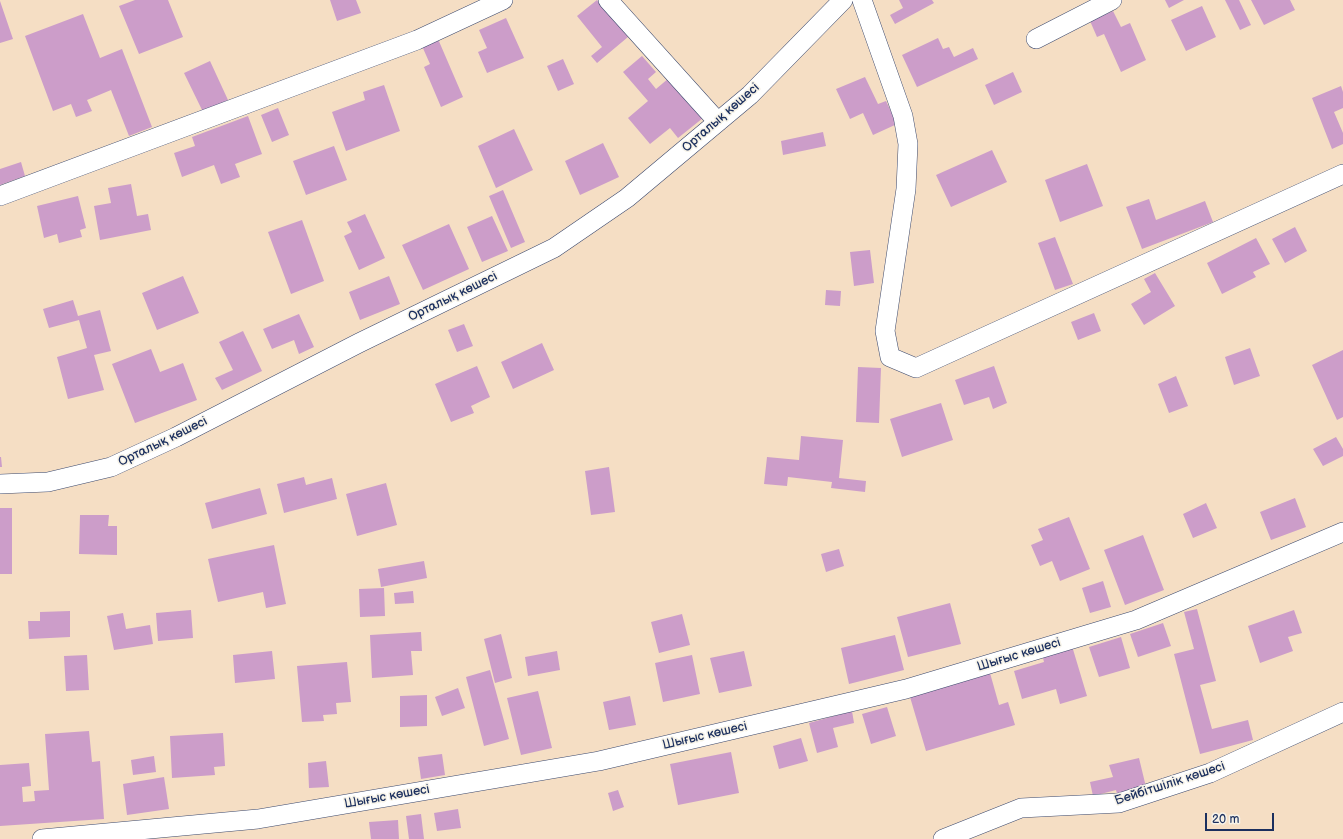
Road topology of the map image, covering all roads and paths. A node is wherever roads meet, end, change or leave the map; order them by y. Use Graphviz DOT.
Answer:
graph roads {
  1 [pos="504,0"];
  2 [pos="608,0"];
  3 [pos="843,0"];
  4 [pos="862,0"];
  5 [pos="1112,0"];
  6 [pos="1036,39"];
  7 [pos="718,122"];
  8 [pos="1343,174"];
  9 [pos="0,196"];
  10 [pos="0,484"];
  11 [pos="1343,532"];
  12 [pos="1343,712"];
  13 [pos="42,839"];
  14 [pos="943,839"];
  1 -- 9 [label="street"];
  2 -- 7 [label="street"];
  3 -- 7 [label="street, Орталық көшесі"];
  4 -- 8 [label="street"];
  5 -- 6 [label="street"];
  7 -- 10 [label="street, Орталық көшесі"];
  11 -- 13 [label="street, Шығыс көшесі"];
  12 -- 14 [label="street, Бейбітшілік көшесі"];
}
